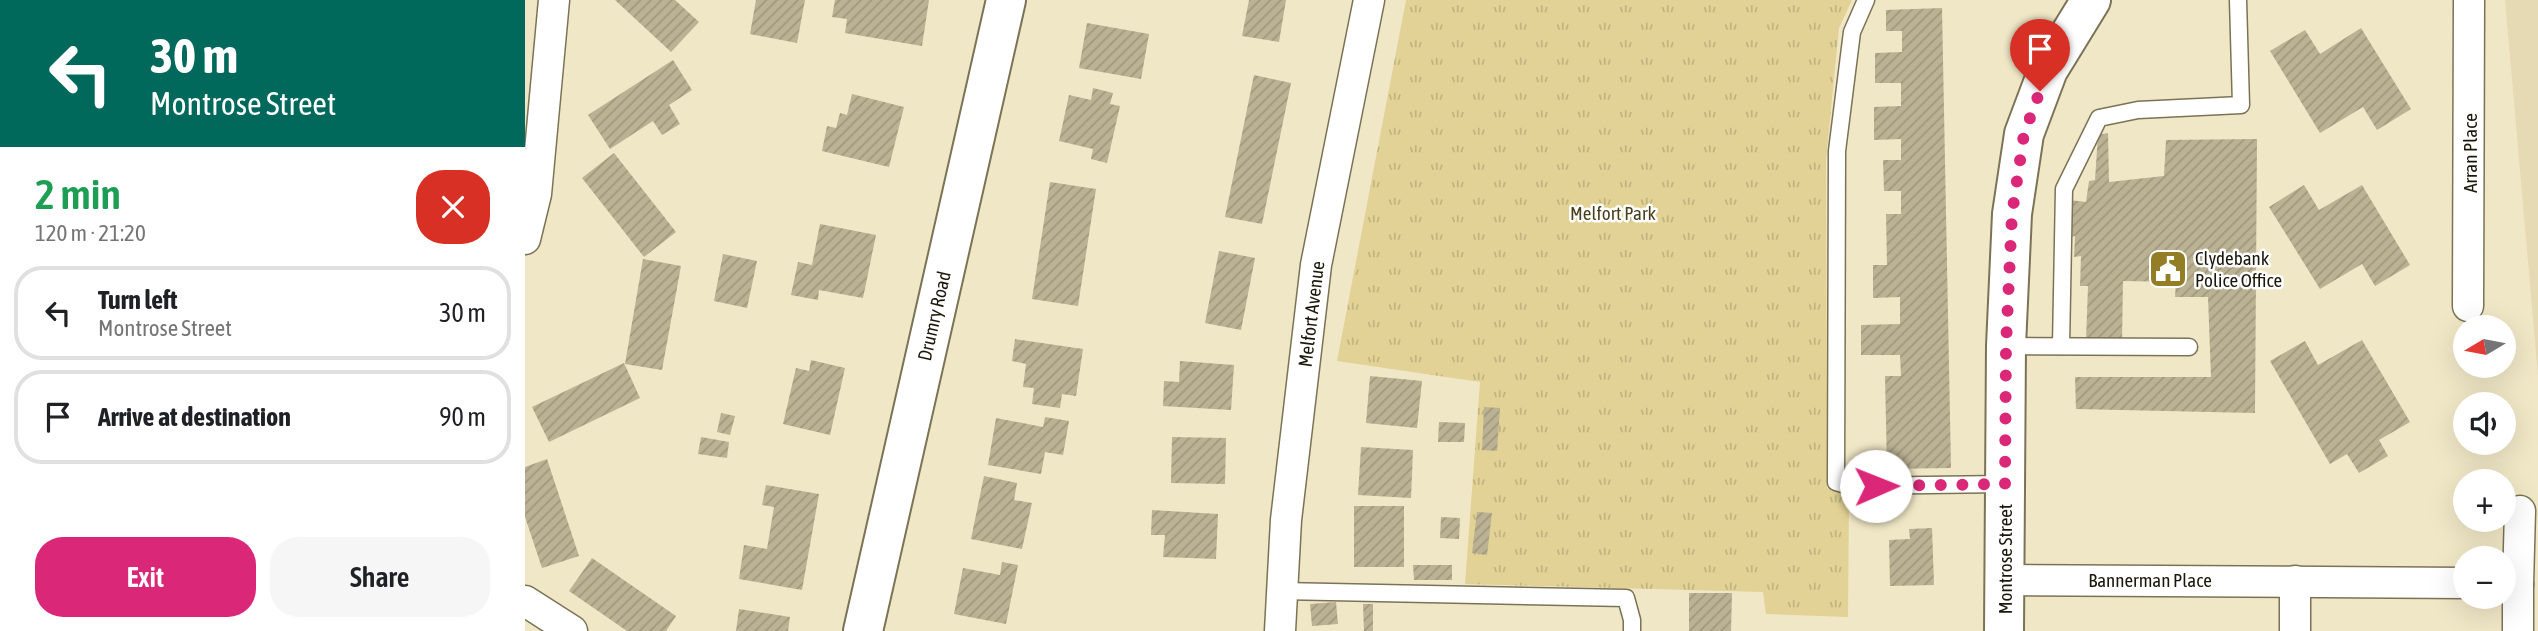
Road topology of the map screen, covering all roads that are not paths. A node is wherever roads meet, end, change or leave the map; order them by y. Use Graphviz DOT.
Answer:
graph roads {
  1 [pos="554,0"];
  2 [pos="1006,0"];
  3 [pos="1369,0"];
  4 [pos="1866,0"];
  5 [pos="2091,0"];
  6 [pos="2238,0"];
  7 [pos="2469,0"];
  8 [pos="535,100"];
  9 [pos="525,239"];
  10 [pos="2468,306"];
  11 [pos="2006,345"];
  12 [pos="2060,346"];
  13 [pos="2189,347"];
  14 [pos="2005,484"];
  15 [pos="2519,511"];
  16 [pos="2515,546"];
  17 [pos="2005,580"];
  18 [pos="2295,581"];
  19 [pos="2453,583"];
  20 [pos="1281,591"];
  21 [pos="525,601"];
  22 [pos="2515,609"];
  23 [pos="572,631"];
  24 [pos="863,631"];
  25 [pos="1280,631"];
  26 [pos="1632,631"];
  27 [pos="2004,631"];
  28 [pos="2295,631"];
  29 [pos="2518,631"];
  1 -- 8 [label="street"];
  2 -- 24 [label="street, Drumry Road"];
  3 -- 20 [label="street, Melfort Avenue"];
  4 -- 14 [label="lane"];
  5 -- 11 [label="street, Montrose Street"];
  6 -- 12 [label="lane"];
  7 -- 10 [label="street, Arran Place"];
  8 -- 9 [label="street"];
  11 -- 12 [label="lane"];
  11 -- 14 [label="street, Montrose Street"];
  12 -- 13 [label="lane"];
  14 -- 17 [label="street, Montrose Street"];
  15 -- 16 [label="street"];
  17 -- 18 [label="street, Bannerman Place"];
  17 -- 27 [label="street, Montrose Street"];
  18 -- 19 [label="street, Bannerman Place"];
  18 -- 28 [label="street"];
  20 -- 25 [label="street, Melfort Avenue"];
  20 -- 26 [label="lane"];
  21 -- 23 [label="street"];
  22 -- 29 [label="street"];
}
